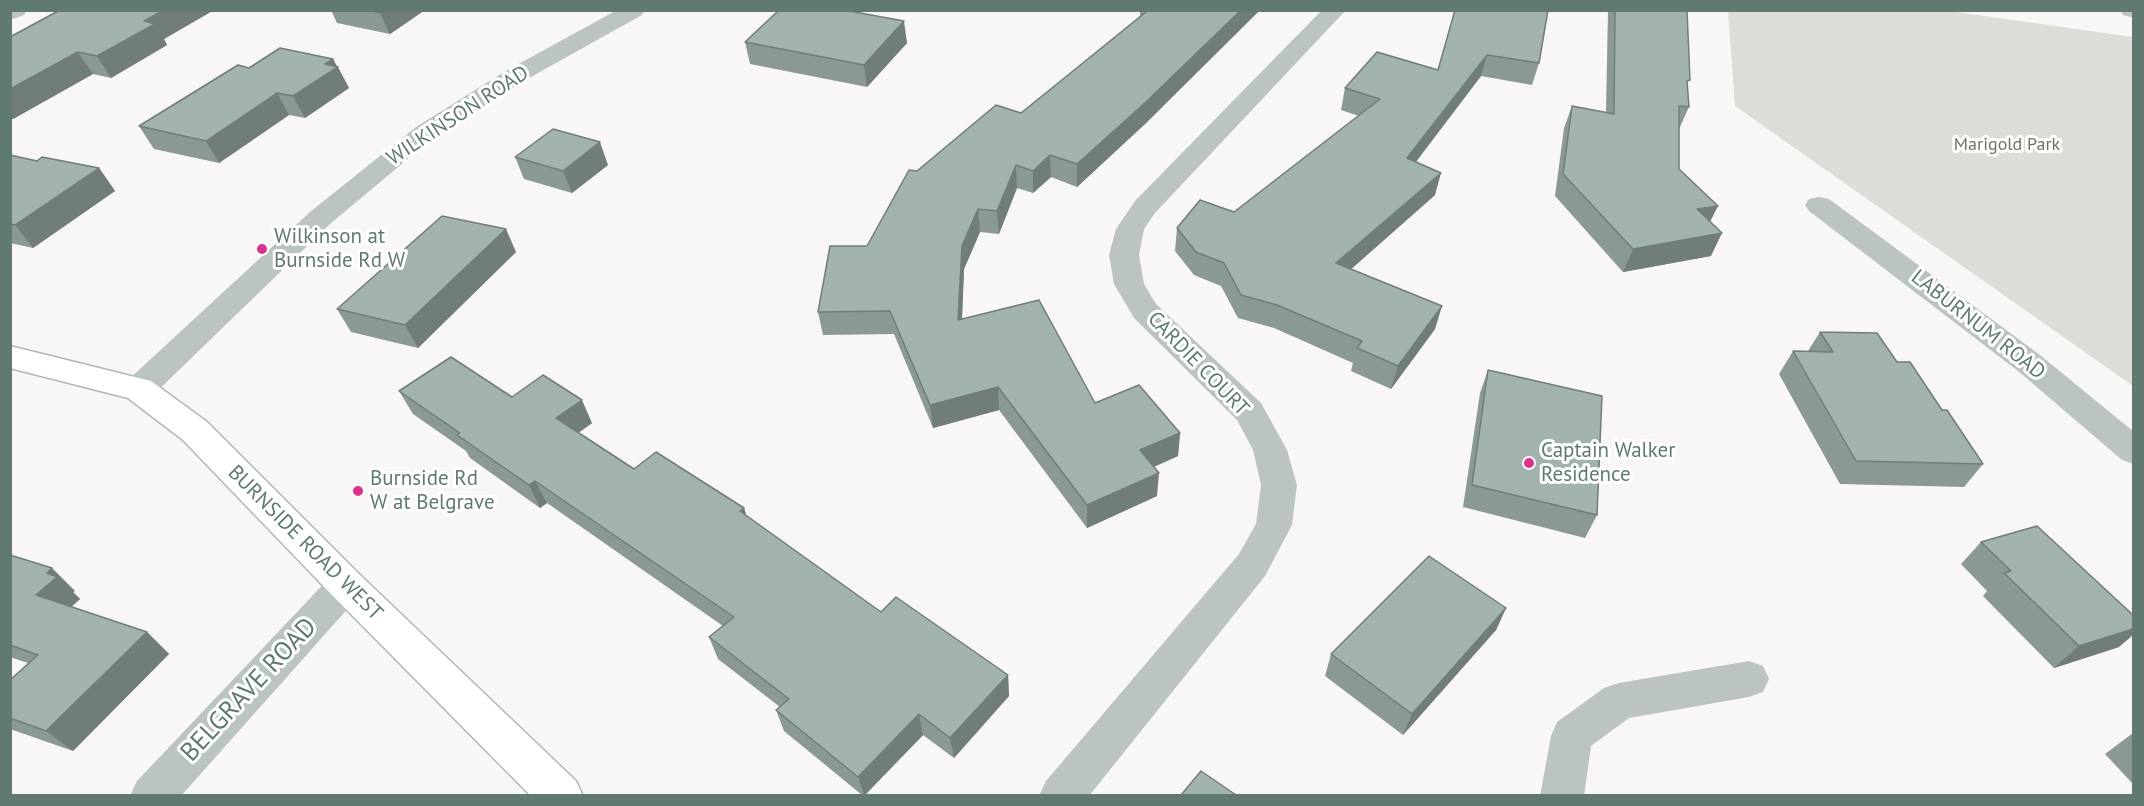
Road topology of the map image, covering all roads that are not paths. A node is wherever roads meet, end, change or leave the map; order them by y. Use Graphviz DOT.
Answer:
graph roads {
  1 [pos="16,10"];
  2 [pos="634,10"];
  3 [pos="1335,10"];
  4 [pos="10,13"];
  5 [pos="1819,205"];
  6 [pos="10,357"];
  7 [pos="139,389"];
  8 [pos="2133,451"];
  9 [pos="346,585"];
  10 [pos="1749,679"];
  11 [pos="152,795"];
  12 [pos="561,795"];
  13 [pos="1061,795"];
  14 [pos="1562,795"];
  1 -- 4 [label="street"];
  2 -- 7 [label="street, WILKINSON ROAD"];
  3 -- 13 [label="street, CARDIE COURT"];
  5 -- 8 [label="street, LABURNUM ROAD"];
  6 -- 7 [label="street, BURNSIDE ROAD WEST"];
  7 -- 9 [label="street, BURNSIDE ROAD WEST"];
  9 -- 11 [label="street, BELGRAVE ROAD"];
  9 -- 12 [label="street, BURNSIDE ROAD WEST"];
  10 -- 14 [label="street"];
}
